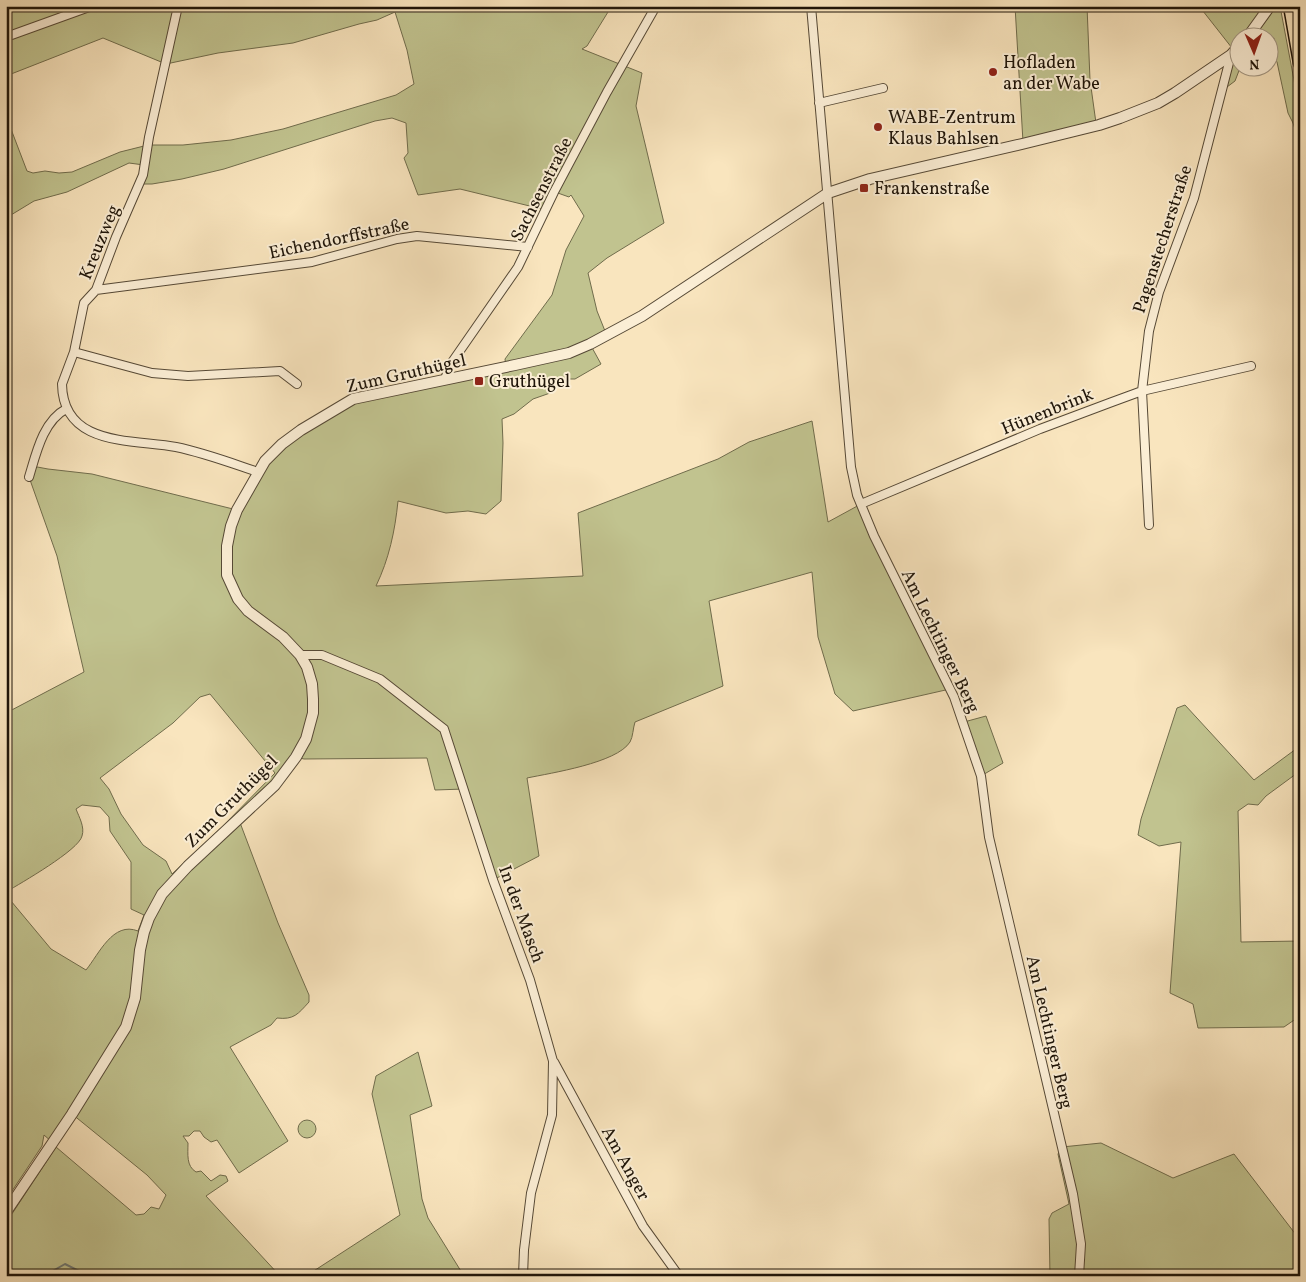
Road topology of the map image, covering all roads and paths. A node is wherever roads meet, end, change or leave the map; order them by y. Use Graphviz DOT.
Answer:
graph roads {
  1 [pos="92,6"];
  2 [pos="178,6"];
  3 [pos="656,6"];
  4 [pos="811,6"];
  5 [pos="1270,6"];
  6 [pos="1290,6"];
  7 [pos="1254,28"];
  8 [pos="6,37"];
  9 [pos="1228,56"];
  10 [pos="1300,63"];
  11 [pos="1228,66"];
  12 [pos="883,88"];
  13 [pos="819,103"];
  14 [pos="828,193"];
  15 [pos="528,247"];
  16 [pos="96,290"];
  17 [pos="74,352"];
  18 [pos="1251,366"];
  19 [pos="445,379"];
  20 [pos="297,384"];
  21 [pos="1142,391"];
  22 [pos="66,409"];
  23 [pos="258,472"];
  24 [pos="30,477"];
  25 [pos="861,504"];
  26 [pos="1149,525"];
  27 [pos="300,655"];
  28 [pos="553,1061"];
  29 [pos="6,1212"];
  30 [pos="523,1276"];
  31 [pos="679,1276"];
  32 [pos="1079,1276"];
  1 -- 8 [label="street"];
  2 -- 16 [label="street, Kreuzweg"];
  3 -- 15 [label="street, Sachsenstraße"];
  4 -- 13 [label="street"];
  5 -- 7 [label="street"];
  6 -- 10 [label="highway"];
  9 -- 14 [label="street, Zum Gruthügel"];
  11 -- 21 [label="street, Pagenstecherstraße"];
  12 -- 13 [label="street"];
  13 -- 14 [label="street"];
  14 -- 19 [label="street, Zum Gruthügel"];
  14 -- 25 [label="street, Am Lechtinger Berg"];
  15 -- 16 [label="street, Eichendorffstraße"];
  15 -- 19 [label="street, Sachsenstraße"];
  16 -- 17 [label="street, Kreuzweg"];
  17 -- 20 [label="street"];
  17 -- 22 [label="street, Kreuzweg"];
  18 -- 21 [label="street, Hünenbrink"];
  19 -- 23 [label="street, Zum Gruthügel"];
  21 -- 25 [label="street, Hünenbrink"];
  21 -- 26 [label="street, Pagenstecherstraße"];
  22 -- 23 [label="street"];
  22 -- 24 [label="street"];
  23 -- 27 [label="street, Zum Gruthügel"];
  25 -- 32 [label="street, Am Lechtinger Berg"];
  27 -- 28 [label="street, In der Masch"];
  27 -- 29 [label="street, Zum Gruthügel"];
  28 -- 30 [label="street, In der Masch"];
  28 -- 31 [label="street, Am Anger"];
}
